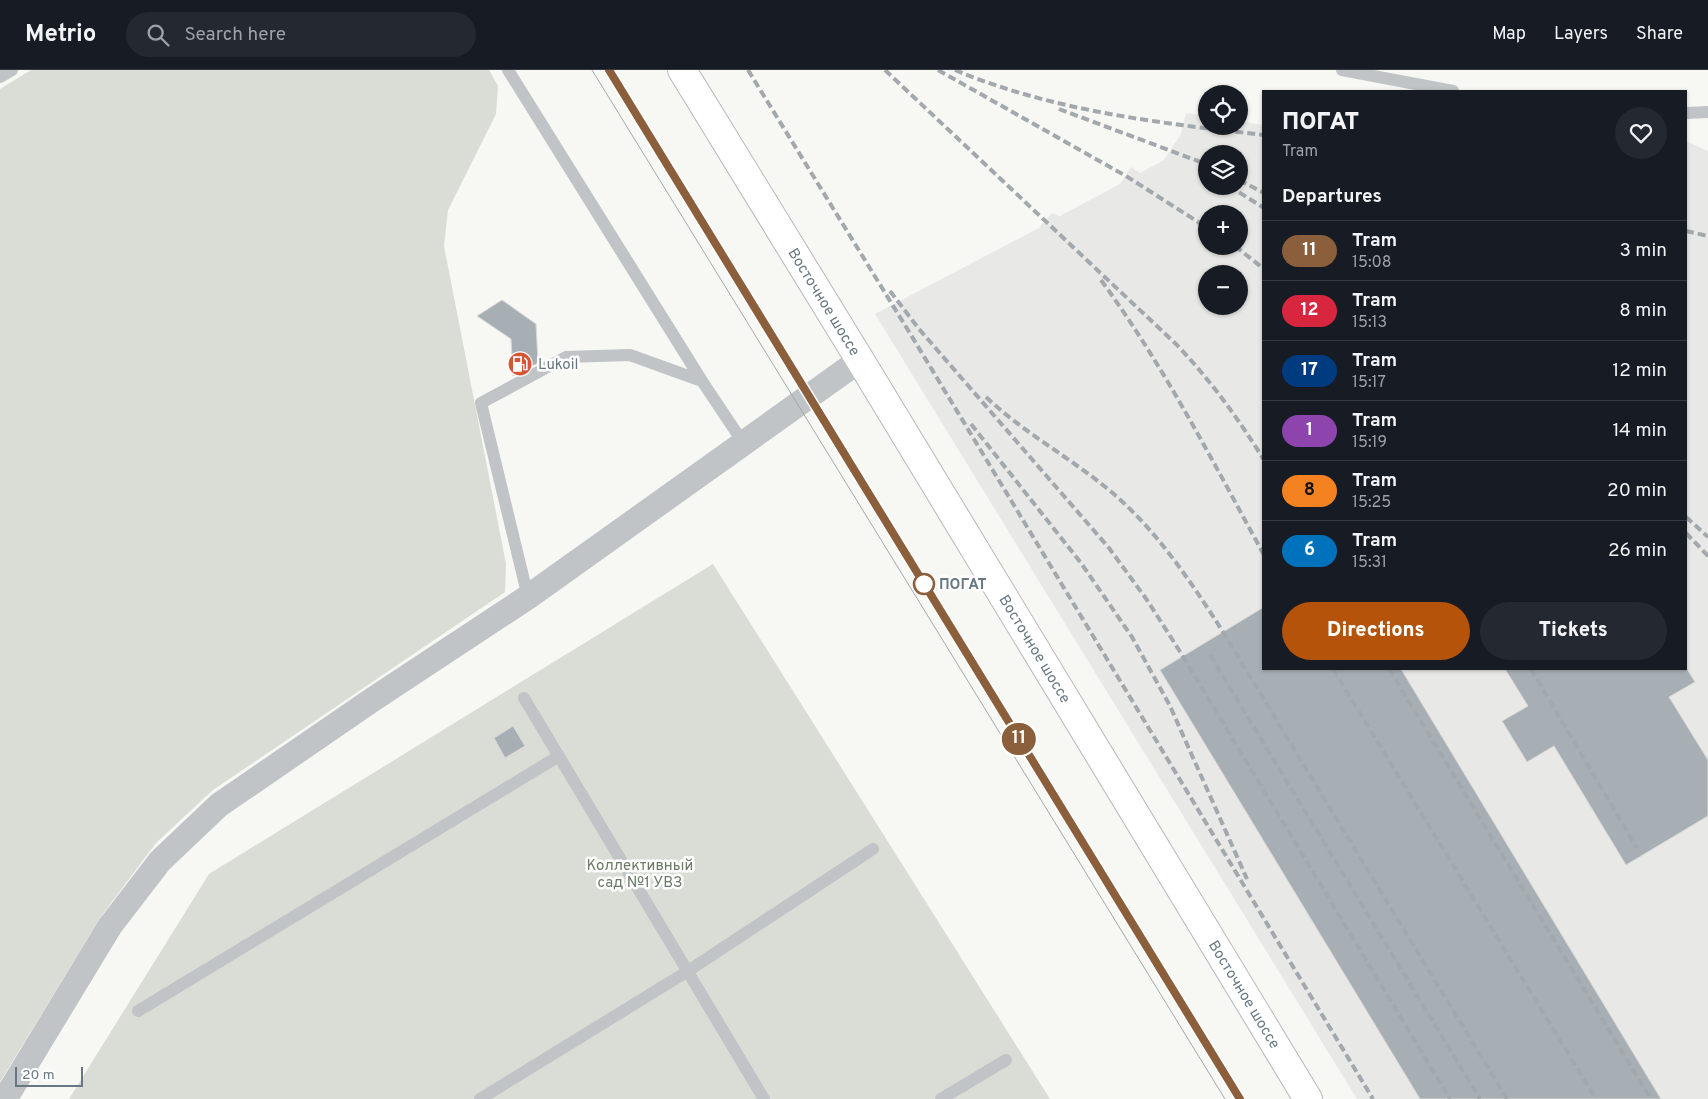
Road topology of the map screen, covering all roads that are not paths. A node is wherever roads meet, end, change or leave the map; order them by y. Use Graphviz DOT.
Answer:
graph roads {
  1 [pos="12,70"];
  2 [pos="508,70"];
  3 [pos="682,70"];
  4 [pos="1342,70"];
  5 [pos="0,78"];
  6 [pos="1448,90"];
  7 [pos="1708,112"];
  8 [pos="1687,113"];
  9 [pos="860,360"];
  10 [pos="702,381"];
  11 [pos="744,444"];
  12 [pos="528,597"];
  13 [pos="524,698"];
  14 [pos="559,756"];
  15 [pos="873,849"];
  16 [pos="688,971"];
  17 [pos="138,1011"];
  18 [pos="1006,1060"];
  19 [pos="5,1099"];
  20 [pos="480,1099"];
  21 [pos="764,1099"];
  22 [pos="941,1099"];
  23 [pos="1308,1099"];
  1 -- 5 [label="lane"];
  2 -- 10 [label="lane"];
  3 -- 9 [label="main road, Восточное шоссе"];
  4 -- 6 [label="lane"];
  7 -- 8 [label="lane"];
  9 -- 11 [label="street"];
  9 -- 23 [label="main road, Восточное шоссе"];
  10 -- 11 [label="lane"];
  10 -- 12 [label="lane"];
  11 -- 12 [label="street"];
  12 -- 19 [label="street"];
  13 -- 14 [label="lane"];
  14 -- 16 [label="lane"];
  14 -- 17 [label="lane"];
  15 -- 16 [label="lane"];
  16 -- 20 [label="lane"];
  16 -- 21 [label="lane"];
  18 -- 22 [label="lane"];
}
